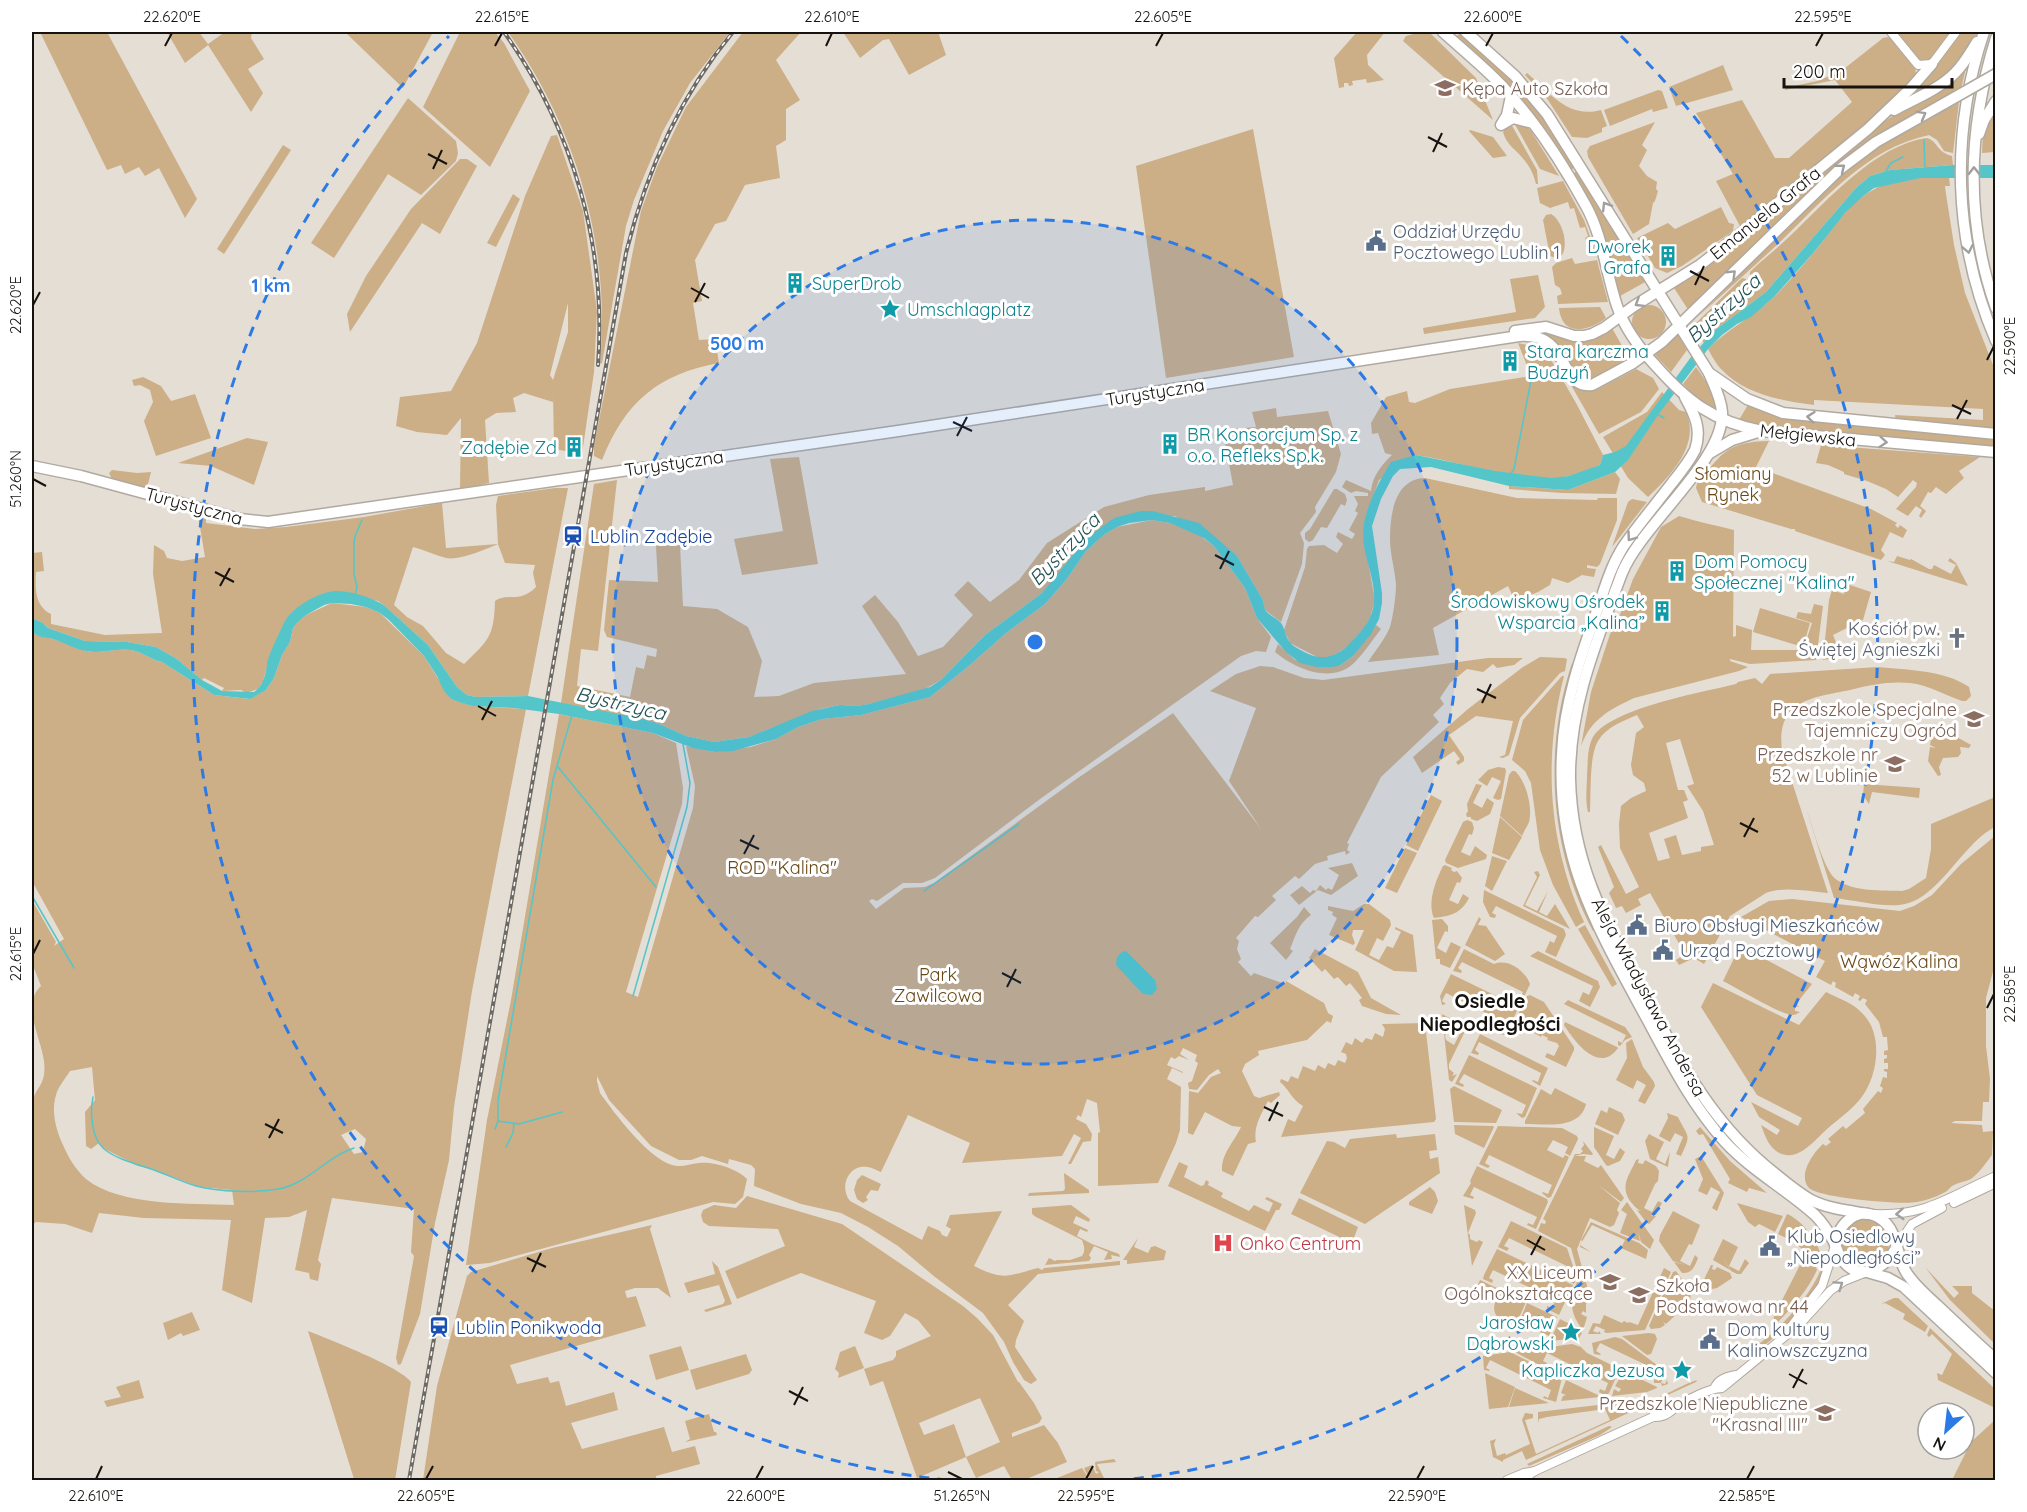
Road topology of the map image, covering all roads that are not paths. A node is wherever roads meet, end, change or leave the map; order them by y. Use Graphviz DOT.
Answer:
graph roads {
  1 [pos="1443,32"];
  2 [pos="1466,32"];
  3 [pos="1891,32"];
  4 [pos="1956,32"];
  5 [pos="1984,32"];
  6 [pos="1995,38"];
  7 [pos="1932,64"];
  8 [pos="1918,65"];
  9 [pos="1995,74"];
  10 [pos="1919,79"];
  11 [pos="1511,96"];
  12 [pos="1995,101"];
  13 [pos="1534,124"];
  14 [pos="1868,129"];
  15 [pos="1973,149"];
  16 [pos="1658,291"];
  17 [pos="1995,308"];
  18 [pos="1620,315"];
  19 [pos="1680,325"];
  20 [pos="1995,341"];
  21 [pos="1645,355"];
  22 [pos="1320,366"];
  23 [pos="1709,373"];
  24 [pos="1685,397"];
  25 [pos="1722,419"];
  26 [pos="1762,431"];
  27 [pos="1995,434"];
  28 [pos="1995,452"];
  29 [pos="1709,454"];
  30 [pos="32,466"];
  31 [pos="1600,617"];
  32 [pos="1597,914"];
  33 [pos="1995,1176"];
  34 [pos="1995,1183"];
  35 [pos="1868,1214"];
  36 [pos="1835,1245"];
  37 [pos="1896,1248"];
  38 [pos="1867,1272"];
  39 [pos="1786,1334"];
  40 [pos="1995,1360"];
  41 [pos="1995,1373"];
  42 [pos="1535,1471"];
  43 [pos="1507,1480"];
  44 [pos="1522,1480"];
  1 -- 11 [label="main road"];
  16 -- 2 [label="main road, one-way"];
  3 -- 8 [label="street"];
  4 -- 7 [label="street"];
  5 -- 14 [label="main road"];
  5 -- 20 [label="main road, one-way"];
  6 -- 15 [label="main road"];
  7 -- 8 [label="street"];
  7 -- 10 [label="main road"];
  8 -- 10 [label="main road"];
  19 -- 9 [label="main road, Emanuela Grafa, one-way, bridge"];
  10 -- 14 [label="main road"];
  11 -- 13 [label="main road"];
  11 -- 13 [label="main road"];
  12 -- 15 [label="main road"];
  13 -- 18 [label="main road"];
  14 -- 16 [label="main road, Emanuela Grafa"];
  17 -- 15 [label="main road, one-way"];
  16 -- 18 [label="main road, Emanuela Grafa, one-way"];
  16 -- 19 [label="main road, Mełgiewska"];
  18 -- 21 [label="main road, Mełgiewska"];
  18 -- 22 [label="main road, Turystyczna"];
  19 -- 21 [label="main road, Emanuela Grafa"];
  19 -- 23 [label="main road, Mełgiewska"];
  21 -- 22 [label="main road, Turystyczna"];
  21 -- 24 [label="main road, Mełgiewska"];
  22 -- 30 [label="main road, Turystyczna"];
  23 -- 25 [label="main road"];
  27 -- 23 [label="main road, Mełgiewska, one-way"];
  24 -- 25 [label="main road, Mełgiewska"];
  24 -- 31 [label="main road, Aleja Władysława Andersa, one-way"];
  25 -- 26 [label="main road, Mełgiewska"];
  25 -- 29 [label="main road, Aleja Władysława Andersa"];
  26 -- 28 [label="main road, Mełgiewska, one-way"];
  26 -- 29 [label="main road"];
  29 -- 31 [label="main road, Aleja Władysława Andersa"];
  31 -- 32 [label="main road, Aleja Władysława Andersa"];
  32 -- 35 [label="main road, Aleja Władysława Andersa"];
  32 -- 36 [label="main road, Aleja Władysława Andersa"];
  33 -- 35 [label="street, one-way"];
  34 -- 37 [label="street"];
  35 -- 36 [label="main road"];
  35 -- 37 [label="main road"];
  36 -- 38 [label="main road"];
  36 -- 39 [label="street"];
  37 -- 38 [label="main road"];
  37 -- 40 [label="main road"];
  39 -- 38 [label="street, one-way"];
  38 -- 41 [label="main road"];
  39 -- 42 [label="street"];
  42 -- 43 [label="street"];
  42 -- 44 [label="street"];
}
